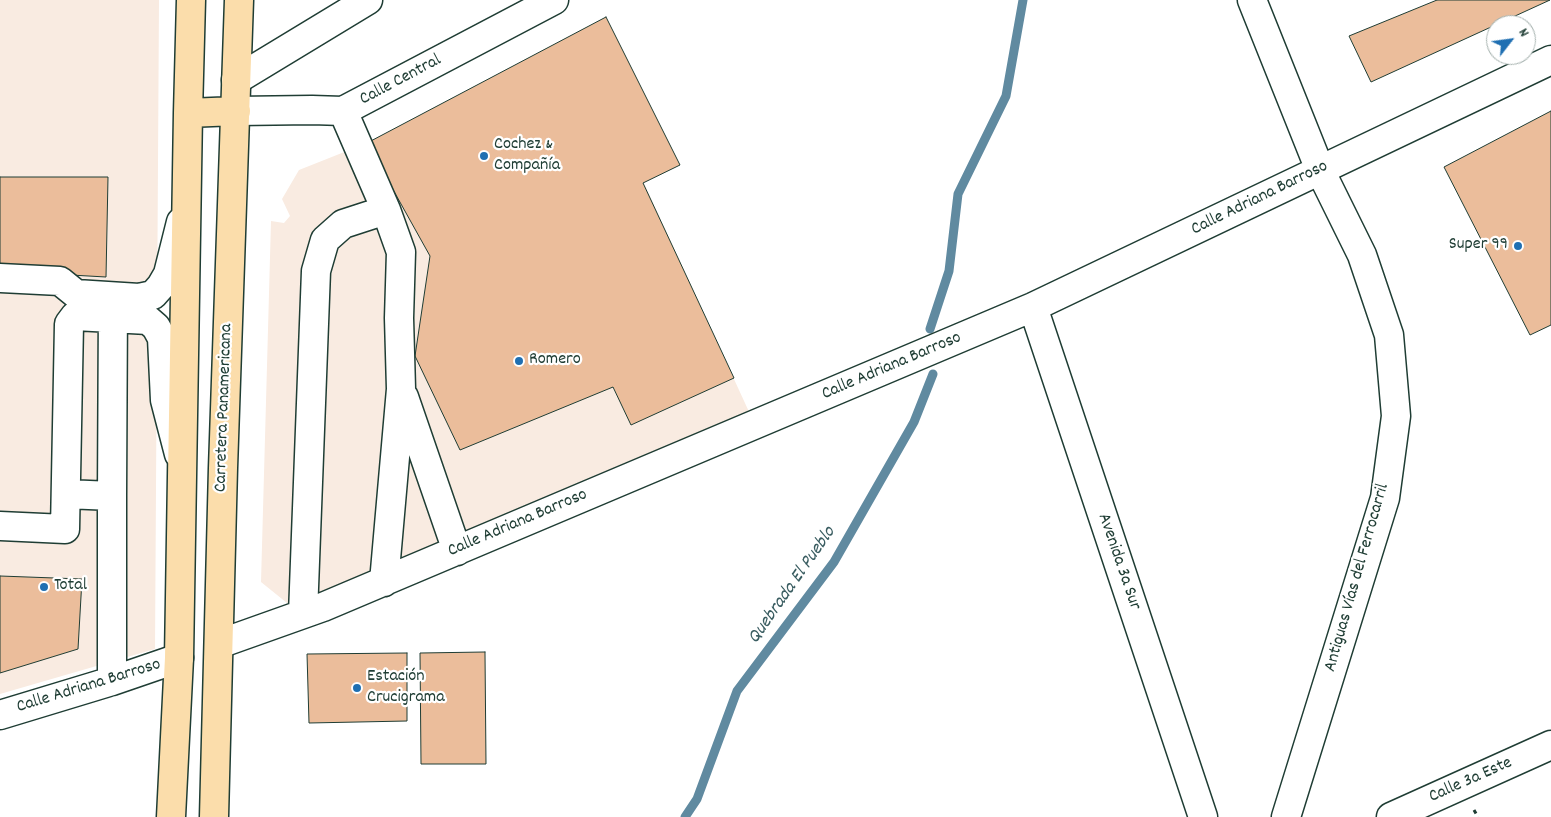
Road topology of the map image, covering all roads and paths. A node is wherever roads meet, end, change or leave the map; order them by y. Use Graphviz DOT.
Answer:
graph roads {
  1 [pos="191,0"];
  2 [pos="239,0"];
  3 [pos="368,0"];
  4 [pos="554,0"];
  5 [pos="1252,0"];
  6 [pos="1551,60"];
  7 [pos="236,80"];
  8 [pos="236,111"];
  9 [pos="343,112"];
  10 [pos="188,113"];
  11 [pos="1320,170"];
  12 [pos="187,199"];
  13 [pos="386,210"];
  14 [pos="0,278"];
  15 [pos="113,308"];
  16 [pos="1033,308"];
  17 [pos="401,389"];
  18 [pos="183,471"];
  19 [pos="66,494"];
  20 [pos="112,496"];
  21 [pos="0,526"];
  22 [pos="457,550"];
  23 [pos="384,582"];
  24 [pos="303,614"];
  25 [pos="219,644"];
  26 [pos="179,658"];
  27 [pos="112,682"];
  28 [pos="0,715"];
  29 [pos="1551,745"];
  30 [pos="171,817"];
  31 [pos="214,817"];
  32 [pos="1203,817"];
  33 [pos="1286,817"];
  34 [pos="1391,817"];
  1 -- 10 [label="highway"];
  2 -- 7 [label="highway, Carretera Panamericana"];
  3 -- 7 [label="street"];
  4 -- 9 [label="street, Calle Central"];
  5 -- 11 [label="street, Antiguas Vías del Ferrocarril"];
  6 -- 11 [label="street, Calle Adriana Barroso"];
  7 -- 8 [label="highway, Carretera Panamericana"];
  8 -- 9 [label="street, Calle Central"];
  8 -- 10 [label="highway"];
  8 -- 25 [label="highway, Carretera Panamericana"];
  9 -- 13 [label="street"];
  10 -- 12 [label="highway"];
  11 -- 16 [label="street, Calle Adriana Barroso"];
  11 -- 33 [label="street, Antiguas Vías del Ferrocarril"];
  12 -- 15 [label="street"];
  12 -- 18 [label="highway"];
  13 -- 17 [label="street"];
  13 -- 24 [label="street"];
  14 -- 15 [label="street"];
  15 -- 18 [label="street"];
  15 -- 19 [label="street"];
  15 -- 20 [label="street"];
  16 -- 22 [label="street, Calle Adriana Barroso"];
  16 -- 32 [label="street, Avenida 3a Sur"];
  17 -- 22 [label="street"];
  17 -- 23 [label="street"];
  18 -- 26 [label="highway"];
  19 -- 20 [label="street"];
  19 -- 21 [label="street"];
  20 -- 27 [label="street"];
  22 -- 23 [label="street, Calle Adriana Barroso"];
  23 -- 24 [label="street, Calle Adriana Barroso"];
  24 -- 25 [label="street, Calle Adriana Barroso"];
  25 -- 26 [label="highway"];
  25 -- 31 [label="highway, Carretera Panamericana"];
  26 -- 27 [label="street, Calle Adriana Barroso"];
  26 -- 30 [label="highway"];
  27 -- 28 [label="street, Calle Adriana Barroso"];
  29 -- 34 [label="street, Calle 3a Este"];
}
